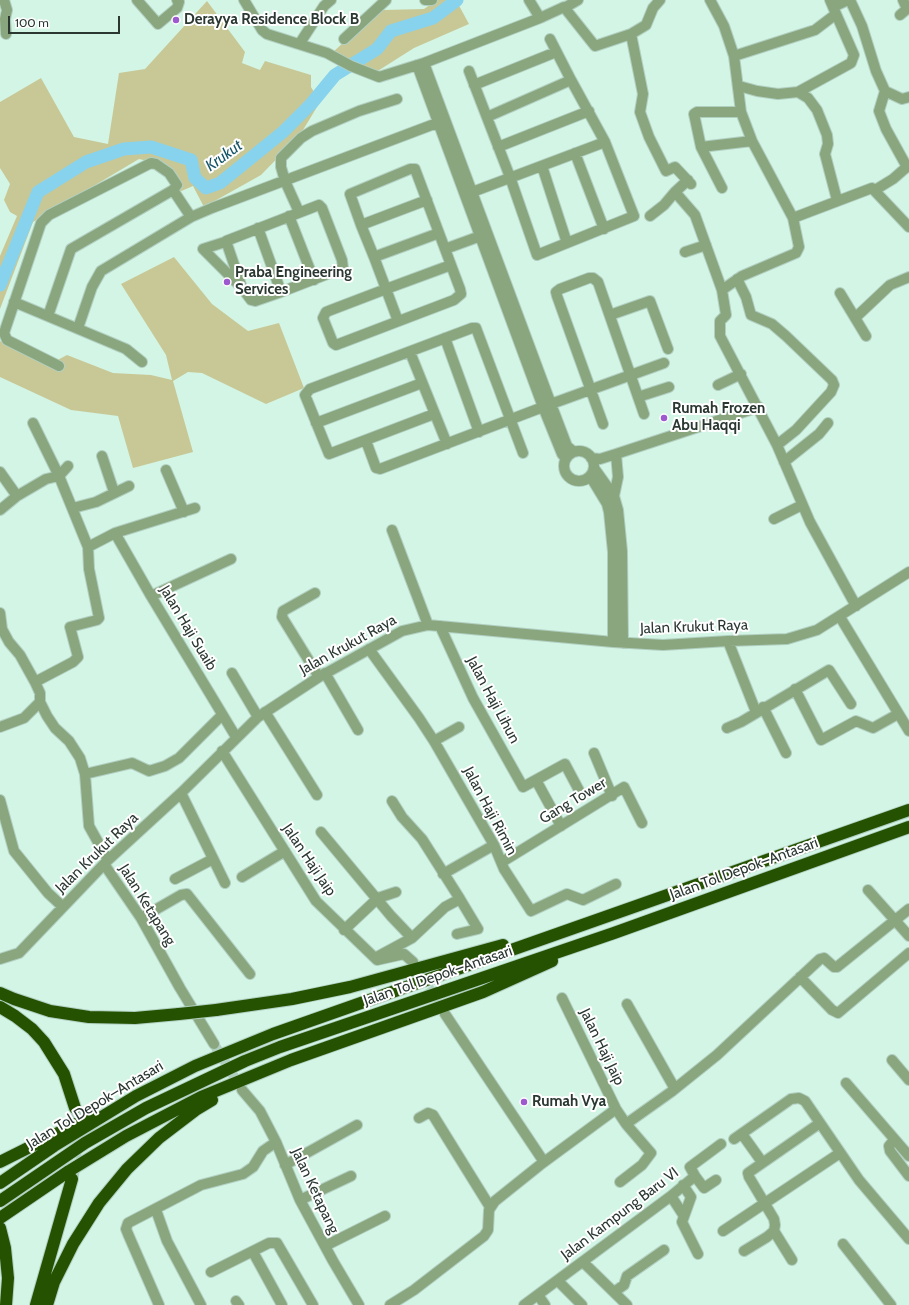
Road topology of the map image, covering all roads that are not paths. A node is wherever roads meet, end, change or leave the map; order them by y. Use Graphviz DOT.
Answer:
graph roads {
  1 [pos="4,0"];
  2 [pos="137,0"];
  3 [pos="177,0"];
  4 [pos="331,0"];
  5 [pos="386,0"];
  6 [pos="425,0"];
  7 [pos="432,0"];
  8 [pos="529,0"];
  9 [pos="578,0"];
  10 [pos="660,0"];
  11 [pos="710,0"];
  12 [pos="849,0"];
  13 [pos="903,0"];
  14 [pos="247,2"];
  15 [pos="566,7"];
  16 [pos="833,7"];
  17 [pos="900,15"];
  18 [pos="540,18"];
  19 [pos="6,34"];
  20 [pos="632,34"];
  21 [pos="344,39"];
  22 [pos="550,39"];
  23 [pos="300,43"];
  24 [pos="556,52"];
  25 [pos="734,56"];
  26 [pos="420,64"];
  27 [pos="469,72"];
  28 [pos="571,80"];
  29 [pos="474,85"];
  30 [pos="739,86"];
  31 [pos="885,91"];
  32 [pos="798,92"];
  33 [pos="909,97"];
  34 [pos="396,99"];
  35 [pos="589,111"];
  36 [pos="741,112"];
  37 [pos="487,117"];
  38 [pos="441,122"];
  39 [pos="752,141"];
  40 [pos="605,142"];
  41 [pos="498,146"];
  42 [pos="702,147"];
  43 [pos="575,153"];
  44 [pos="542,166"];
  45 [pos="908,166"];
  46 [pos="510,177"];
  47 [pos="285,181"];
  48 [pos="722,188"];
  49 [pos="174,190"];
  50 [pos="875,190"];
  51 [pos="675,192"];
  52 [pos="468,193"];
  53 [pos="427,200"];
  54 [pos="837,200"];
  55 [pos="294,214"];
  56 [pos="650,216"];
  57 [pos="191,217"];
  58 [pos="793,218"];
  59 [pos="361,225"];
  60 [pos="909,226"];
  61 [pos="258,228"];
  62 [pos="604,229"];
  63 [pos="439,233"];
  64 [pos="484,235"];
  65 [pos="225,242"];
  66 [pos="567,243"];
  67 [pos="706,244"];
  68 [pos="445,249"];
  69 [pos="685,252"];
  70 [pos="374,257"];
  71 [pos="451,265"];
  72 [pos="909,277"];
  73 [pos="737,279"];
  74 [pos="314,280"];
  75 [pos="242,288"];
  76 [pos="386,289"];
  77 [pos="722,290"];
  78 [pos="281,292"];
  79 [pos="840,293"];
  80 [pos="14,302"];
  81 [pos="610,315"];
  82 [pos="48,316"];
  83 [pos="855,318"];
  84 [pos="398,321"];
  85 [pos="78,328"];
  86 [pos="866,336"];
  87 [pos="445,338"];
  88 [pos="668,349"];
  89 [pos="410,352"];
  90 [pos="142,362"];
  91 [pos="664,363"];
  92 [pos="59,366"];
  93 [pos="741,374"];
  94 [pos="631,375"];
  95 [pos="422,383"];
  96 [pos="718,385"];
  97 [pos="669,387"];
  98 [pos="590,390"];
  99 [pos="638,397"];
  100 [pos="547,405"];
  101 [pos="759,407"];
  102 [pos="434,414"];
  103 [pos="644,414"];
  104 [pos="511,419"];
  105 [pos="34,423"];
  106 [pos="316,423"];
  107 [pos="828,423"];
  108 [pos="603,424"];
  109 [pos="479,432"];
  110 [pos="366,441"];
  111 [pos="447,444"];
  112 [pos="777,445"];
  113 [pos="574,452"];
  114 [pos="523,453"];
  115 [pos="616,454"];
  116 [pos="102,456"];
  117 [pos="566,459"];
  118 [pos="784,462"];
  119 [pos="594,465"];
  120 [pos="68,466"];
  121 [pos="166,470"];
  122 [pos="0,472"];
  123 [pos="59,476"];
  124 [pos="129,486"];
  125 [pos="114,492"];
  126 [pos="17,496"];
  127 [pos="613,500"];
  128 [pos="802,506"];
  129 [pos="73,508"];
  130 [pos="195,508"];
  131 [pos="0,510"];
  132 [pos="184,512"];
  133 [pos="774,519"];
  134 [pos="392,530"];
  135 [pos="115,533"];
  136 [pos="88,547"];
  137 [pos="231,559"];
  138 [pos="909,572"];
  139 [pos="315,593"];
  140 [pos="151,596"];
  141 [pos="856,606"];
  142 [pos="0,613"];
  143 [pos="840,617"];
  144 [pos="428,625"];
  145 [pos="440,626"];
  146 [pos="728,641"];
  147 [pos="618,643"];
  148 [pos="369,649"];
  149 [pos="232,673"];
  150 [pos="322,675"];
  151 [pos="34,682"];
  152 [pos="795,689"];
  153 [pos="40,702"];
  154 [pos="851,704"];
  155 [pos="760,709"];
  156 [pos="259,713"];
  157 [pos="898,714"];
  158 [pos="224,718"];
  159 [pos="459,726"];
  160 [pos="0,727"];
  161 [pos="908,727"];
  162 [pos="727,728"];
  163 [pos="358,730"];
  164 [pos="236,737"];
  165 [pos="434,741"];
  166 [pos="222,751"];
  167 [pos="786,753"];
  168 [pos="594,754"];
  169 [pos="85,774"];
  170 [pos="536,780"];
  171 [pos="181,793"];
  172 [pos="318,795"];
  173 [pos="582,796"];
  174 [pos="612,796"];
  175 [pos="0,800"];
  176 [pos="392,802"];
  177 [pos="909,810"];
  178 [pos="642,824"];
  179 [pos="561,826"];
  180 [pos="909,827"];
  181 [pos="321,832"];
  182 [pos="494,845"];
  183 [pos="285,851"];
  184 [pos="213,859"];
  185 [pos="106,860"];
  186 [pos="502,862"];
  187 [pos="443,874"];
  188 [pos="242,876"];
  189 [pos="175,879"];
  190 [pos="225,883"];
  191 [pos="616,884"];
  192 [pos="868,890"];
  193 [pos="396,892"];
  194 [pos="378,898"];
  195 [pos="460,899"];
  196 [pos="58,902"];
  197 [pos="909,909"];
  198 [pos="141,918"];
  199 [pos="598,920"];
  200 [pos="896,921"];
  201 [pos="344,930"];
  202 [pos="614,933"];
  203 [pos="457,934"];
  204 [pos="909,936"];
  205 [pos="412,938"];
  206 [pos="909,953"];
  207 [pos="374,958"];
  208 [pos="0,959"];
  209 [pos="413,962"];
  210 [pos="250,974"];
  211 [pos="800,977"];
  212 [pos="0,993"];
  213 [pos="562,998"];
  214 [pos="627,1004"];
  215 [pos="0,1007"];
  216 [pos="445,1014"];
  217 [pos="214,1044"];
  218 [pos="892,1060"];
  219 [pos="262,1071"];
  220 [pos="909,1080"];
  221 [pos="846,1083"];
  222 [pos="675,1089"];
  223 [pos="242,1090"];
  224 [pos="136,1096"];
  225 [pos="75,1108"];
  226 [pos="616,1109"];
  227 [pos="419,1118"];
  228 [pos="820,1123"];
  229 [pos="626,1124"];
  230 [pos="357,1125"];
  231 [pos="894,1140"];
  232 [pos="276,1142"];
  233 [pos="721,1144"];
  234 [pos="840,1153"];
  235 [pos="909,1156"];
  236 [pos="0,1162"];
  237 [pos="544,1162"];
  238 [pos="762,1162"];
  239 [pos="285,1165"];
  240 [pos="352,1176"];
  241 [pos="695,1176"];
  242 [pos="909,1176"];
  243 [pos="72,1179"];
  244 [pos="716,1180"];
  245 [pos="620,1182"];
  246 [pos="0,1183"];
  247 [pos="683,1186"];
  248 [pos="704,1188"];
  249 [pos="671,1196"];
  250 [pos="691,1197"];
  251 [pos="300,1200"];
  252 [pos="0,1201"];
  253 [pos="765,1202"];
  254 [pos="490,1207"];
  255 [pos="156,1210"];
  256 [pos="385,1216"];
  257 [pos="684,1216"];
  258 [pos="0,1218"];
  259 [pos="0,1228"];
  260 [pos="723,1231"];
  261 [pos="774,1231"];
  262 [pos="909,1239"];
  263 [pos="843,1244"];
  264 [pos="325,1246"];
  265 [pos="664,1250"];
  266 [pos="744,1251"];
  267 [pos="253,1252"];
  268 [pos="698,1254"];
  269 [pos="792,1260"];
  270 [pos="583,1262"];
  271 [pos="211,1272"];
  272 [pos="558,1280"];
  273 [pos="614,1292"];
  274 [pos="538,1295"];
  275 [pos="6,1305"];
  276 [pos="36,1305"];
  277 [pos="46,1305"];
  278 [pos="159,1305"];
  279 [pos="200,1305"];
  280 [pos="282,1305"];
  281 [pos="313,1305"];
  282 [pos="360,1305"];
  283 [pos="390,1305"];
  284 [pos="524,1305"];
  285 [pos="546,1305"];
  286 [pos="582,1305"];
  287 [pos="627,1305"];
  288 [pos="891,1305"];
  1 -- 19 [label="street"];
  2 -- 3 [label="street"];
  4 -- 23 [label="street"];
  5 -- 21 [label="street"];
  6 -- 7 [label="street"];
  8 -- 18 [label="street"];
  9 -- 15 [label="street"];
  10 -- 20 [label="street"];
  11 -- 25 [label="street"];
  12 -- 16 [label="street"];
  12 -- 31 [label="street"];
  13 -- 17 [label="street"];
  14 -- 23 [label="street"];
  15 -- 18 [label="street"];
  15 -- 20 [label="street"];
  16 -- 25 [label="street"];
  16 -- 32 [label="street"];
  18 -- 26 [label="street"];
  20 -- 51 [label="street"];
  22 -- 24 [label="street"];
  23 -- 26 [label="street"];
  24 -- 28 [label="street"];
  24 -- 29 [label="street"];
  25 -- 30 [label="street"];
  26 -- 38 [label="street"];
  27 -- 29 [label="street"];
  28 -- 35 [label="street"];
  28 -- 37 [label="street"];
  29 -- 37 [label="street"];
  30 -- 32 [label="street"];
  30 -- 36 [label="street"];
  31 -- 33 [label="street"];
  31 -- 45 [label="street"];
  32 -- 54 [label="street"];
  34 -- 47 [label="street"];
  35 -- 40 [label="street"];
  35 -- 41 [label="street"];
  36 -- 39 [label="street"];
  36 -- 42 [label="street"];
  37 -- 41 [label="street"];
  38 -- 47 [label="street"];
  38 -- 52 [label="street"];
  39 -- 42 [label="street"];
  39 -- 58 [label="street"];
  40 -- 43 [label="street"];
  40 -- 62 [label="street"];
  41 -- 46 [label="street"];
  42 -- 48 [label="street"];
  43 -- 44 [label="street"];
  43 -- 62 [label="street"];
  44 -- 46 [label="street"];
  44 -- 66 [label="street"];
  45 -- 50 [label="street"];
  46 -- 52 [label="street"];
  46 -- 66 [label="street"];
  47 -- 55 [label="street"];
  47 -- 57 [label="street"];
  49 -- 57 [label="street"];
  49 -- 80 [label="street"];
  49 -- 82 [label="street"];
  50 -- 54 [label="street"];
  50 -- 60 [label="street"];
  51 -- 56 [label="street"];
  51 -- 67 [label="street"];
  52 -- 64 [label="street"];
  53 -- 59 [label="street"];
  53 -- 59 [label="street"];
  53 -- 63 [label="street"];
  54 -- 58 [label="street"];
  55 -- 61 [label="street"];
  55 -- 74 [label="street"];
  55 -- 74 [label="street"];
  57 -- 85 [label="street"];
  58 -- 73 [label="street"];
  59 -- 70 [label="street"];
  61 -- 65 [label="street"];
  61 -- 78 [label="street"];
  62 -- 66 [label="street"];
  63 -- 68 [label="street"];
  63 -- 70 [label="street"];
  64 -- 68 [label="street"];
  64 -- 100 [label="street"];
  65 -- 75 [label="street"];
  65 -- 75 [label="street"];
  67 -- 69 [label="street"];
  67 -- 77 [label="street"];
  68 -- 71 [label="street"];
  70 -- 76 [label="street"];
  71 -- 76 [label="street"];
  71 -- 84 [label="street"];
  72 -- 83 [label="street"];
  73 -- 77 [label="street"];
  73 -- 112 [label="street"];
  74 -- 78 [label="street"];
  75 -- 78 [label="street"];
  76 -- 84 [label="street"];
  76 -- 84 [label="street"];
  77 -- 93 [label="street"];
  79 -- 83 [label="street"];
  80 -- 82 [label="street"];
  80 -- 92 [label="street"];
  81 -- 88 [label="street"];
  81 -- 94 [label="street"];
  81 -- 98 [label="street"];
  82 -- 85 [label="street"];
  83 -- 86 [label="street"];
  85 -- 90 [label="street"];
  87 -- 89 [label="street"];
  87 -- 104 [label="street"];
  87 -- 109 [label="street"];
  89 -- 95 [label="street"];
  89 -- 106 [label="street"];
  91 -- 94 [label="street"];
  93 -- 96 [label="street"];
  93 -- 101 [label="street"];
  94 -- 98 [label="street"];
  94 -- 99 [label="street"];
  95 -- 102 [label="street"];
  95 -- 106 [label="street"];
  97 -- 99 [label="street"];
  98 -- 100 [label="street"];
  98 -- 108 [label="street"];
  99 -- 103 [label="street"];
  100 -- 104 [label="street"];
  100 -- 113 [label="street"];
  100 -- 117 [label="street"];
  101 -- 112 [label="street"];
  101 -- 115 [label="street"];
  102 -- 110 [label="street"];
  102 -- 111 [label="street"];
  104 -- 109 [label="street"];
  104 -- 114 [label="street"];
  105 -- 123 [label="street"];
  106 -- 110 [label="street"];
  107 -- 118 [label="street"];
  109 -- 111 [label="street"];
  110 -- 111 [label="street"];
  112 -- 118 [label="street"];
  113 -- 117 [label="street"];
  113 -- 119 [label="street"];
  115 -- 119 [label="street"];
  115 -- 127 [label="street"];
  116 -- 125 [label="street"];
  117 -- 119 [label="street"];
  118 -- 128 [label="street"];
  119 -- 127 [label="street"];
  120 -- 123 [label="street"];
  121 -- 132 [label="street"];
  122 -- 126 [label="street"];
  123 -- 126 [label="street"];
  123 -- 129 [label="street"];
  124 -- 125 [label="street"];
  125 -- 129 [label="street"];
  126 -- 131 [label="street"];
  127 -- 147 [label="street"];
  128 -- 133 [label="street"];
  128 -- 141 [label="street"];
  129 -- 136 [label="street"];
  130 -- 132 [label="street"];
  132 -- 135 [label="street"];
  134 -- 144 [label="street"];
  135 -- 136 [label="street"];
  135 -- 140 [label="street, Jalan Haji Suaib"];
  136 -- 151 [label="street"];
  137 -- 140 [label="street"];
  138 -- 141 [label="street, Jalan Krukut Raya"];
  139 -- 150 [label="street"];
  140 -- 158 [label="street, Jalan Haji Suaib"];
  141 -- 143 [label="street, Jalan Krukut Raya"];
  142 -- 151 [label="street, Jalan Ketapang"];
  143 -- 146 [label="street, Jalan Krukut Raya"];
  143 -- 157 [label="street"];
  144 -- 145 [label="street, Jalan Krukut Raya"];
  144 -- 148 [label="street, Jalan Krukut Raya"];
  145 -- 147 [label="street, Jalan Krukut Raya"];
  145 -- 170 [label="street, Jalan Haji Lihun"];
  146 -- 147 [label="street, Jalan Krukut Raya"];
  146 -- 155 [label="street"];
  148 -- 150 [label="street, Jalan Krukut Raya"];
  148 -- 165 [label="street, Jalan Haji Rimin"];
  149 -- 156 [label="street"];
  150 -- 156 [label="street, Jalan Krukut Raya"];
  150 -- 163 [label="street"];
  151 -- 153 [label="street, Jalan Ketapang"];
  152 -- 154 [label="street"];
  152 -- 155 [label="street"];
  152 -- 157 [label="street"];
  153 -- 160 [label="street"];
  153 -- 169 [label="street, Jalan Ketapang"];
  155 -- 162 [label="street"];
  155 -- 167 [label="street"];
  156 -- 164 [label="street, Jalan Krukut Raya"];
  156 -- 172 [label="street"];
  157 -- 161 [label="street"];
  158 -- 164 [label="street, Jalan Haji Suaib"];
  158 -- 169 [label="street"];
  159 -- 165 [label="street"];
  164 -- 166 [label="street, Jalan Krukut Raya"];
  165 -- 182 [label="street, Jalan Haji Rimin"];
  166 -- 171 [label="street, Jalan Krukut Raya"];
  166 -- 183 [label="street, Jalan Haji Jaip"];
  168 -- 174 [label="street"];
  169 -- 185 [label="street, Jalan Ketapang"];
  170 -- 173 [label="street"];
  170 -- 179 [label="street"];
  171 -- 184 [label="street"];
  171 -- 185 [label="street, Jalan Krukut Raya"];
  174 -- 178 [label="street, Gang Tower"];
  174 -- 179 [label="street, Gang Tower"];
  175 -- 196 [label="street"];
  176 -- 187 [label="street"];
  177 -- 199 [label="highway, Jalan Tol Depok–Antasari"];
  179 -- 186 [label="street, Gang Tower"];
  180 -- 202 [label="highway, Jalan Tol Depok–Antasari"];
  181 -- 194 [label="street"];
  182 -- 186 [label="street, Jalan Haji Rimin"];
  182 -- 187 [label="street"];
  183 -- 188 [label="street"];
  183 -- 201 [label="street, Jalan Haji Jaip"];
  184 -- 189 [label="street"];
  184 -- 190 [label="street"];
  185 -- 196 [label="street, Jalan Krukut Raya"];
  185 -- 198 [label="street, Jalan Ketapang"];
  186 -- 191 [label="street, Jalan Haji Rimin"];
  187 -- 195 [label="street"];
  192 -- 200 [label="street"];
  193 -- 194 [label="street"];
  194 -- 201 [label="street"];
  194 -- 205 [label="street"];
  195 -- 203 [label="street"];
  195 -- 205 [label="street"];
  196 -- 208 [label="street, Jalan Krukut Raya"];
  197 -- 200 [label="street"];
  198 -- 210 [label="street"];
  198 -- 217 [label="street, Jalan Ketapang"];
  199 -- 212 [label="highway, bridge"];
  199 -- 224 [label="highway, Jalan Tol Depok–Antasari"];
  200 -- 204 [label="street"];
  200 -- 211 [label="street"];
  201 -- 207 [label="street, Jalan Haji Jaip"];
  202 -- 219 [label="highway"];
  202 -- 252 [label="highway, Jalan Tol Depok–Antasari"];
  205 -- 207 [label="street"];
  206 -- 211 [label="street"];
  207 -- 209 [label="street"];
  211 -- 222 [label="street"];
  213 -- 226 [label="street, Jalan Haji Jaip"];
  214 -- 222 [label="street"];
  215 -- 225 [label="highway"];
  216 -- 237 [label="street"];
  218 -- 220 [label="street"];
  219 -- 258 [label="highway"];
  219 -- 277 [label="highway"];
  221 -- 231 [label="street"];
  222 -- 229 [label="street"];
  223 -- 232 [label="street, Jalan Ketapang"];
  224 -- 236 [label="highway"];
  224 -- 246 [label="highway, Jalan Tol Depok–Antasari"];
  226 -- 229 [label="street, Jalan Haji Jaip"];
  226 -- 237 [label="street"];
  227 -- 254 [label="street"];
  228 -- 234 [label="street"];
  228 -- 238 [label="street"];
  228 -- 238 [label="street"];
  229 -- 245 [label="street, Jalan Haji Jaip"];
  230 -- 239 [label="street"];
  231 -- 235 [label="street"];
  231 -- 242 [label="street"];
  232 -- 239 [label="street, Jalan Ketapang"];
  232 -- 255 [label="street"];
  233 -- 241 [label="street, Jalan Kampung Baru VI"];
  234 -- 253 [label="street"];
  234 -- 262 [label="street"];
  237 -- 254 [label="street"];
  238 -- 253 [label="street"];
  239 -- 251 [label="street, Jalan Ketapang"];
  240 -- 251 [label="street"];
  241 -- 247 [label="street, Jalan Kampung Baru VI"];
  241 -- 248 [label="street"];
  243 -- 276 [label="highway"];
  244 -- 248 [label="street"];
  247 -- 249 [label="street, Jalan Kampung Baru VI"];
  247 -- 250 [label="street"];
  248 -- 250 [label="street"];
  249 -- 257 [label="street"];
  249 -- 270 [label="street, Jalan Kampung Baru VI"];
  250 -- 257 [label="street"];
  251 -- 264 [label="street, Jalan Ketapang"];
  253 -- 260 [label="street"];
  253 -- 261 [label="street"];
  254 -- 283 [label="street"];
  255 -- 278 [label="street"];
  255 -- 279 [label="street"];
  256 -- 264 [label="street"];
  257 -- 268 [label="street"];
  259 -- 275 [label="highway"];
  261 -- 266 [label="street"];
  261 -- 269 [label="street"];
  263 -- 288 [label="street"];
  264 -- 282 [label="street, Jalan Ketapang"];
  265 -- 273 [label="street"];
  267 -- 271 [label="street"];
  267 -- 280 [label="street"];
  267 -- 281 [label="street"];
  270 -- 272 [label="street, Jalan Kampung Baru VI"];
  270 -- 273 [label="street"];
  272 -- 274 [label="street, Jalan Kampung Baru VI"];
  272 -- 286 [label="street"];
  273 -- 287 [label="street"];
  274 -- 284 [label="street, Jalan Kampung Baru VI"];
  274 -- 285 [label="street"];
}
